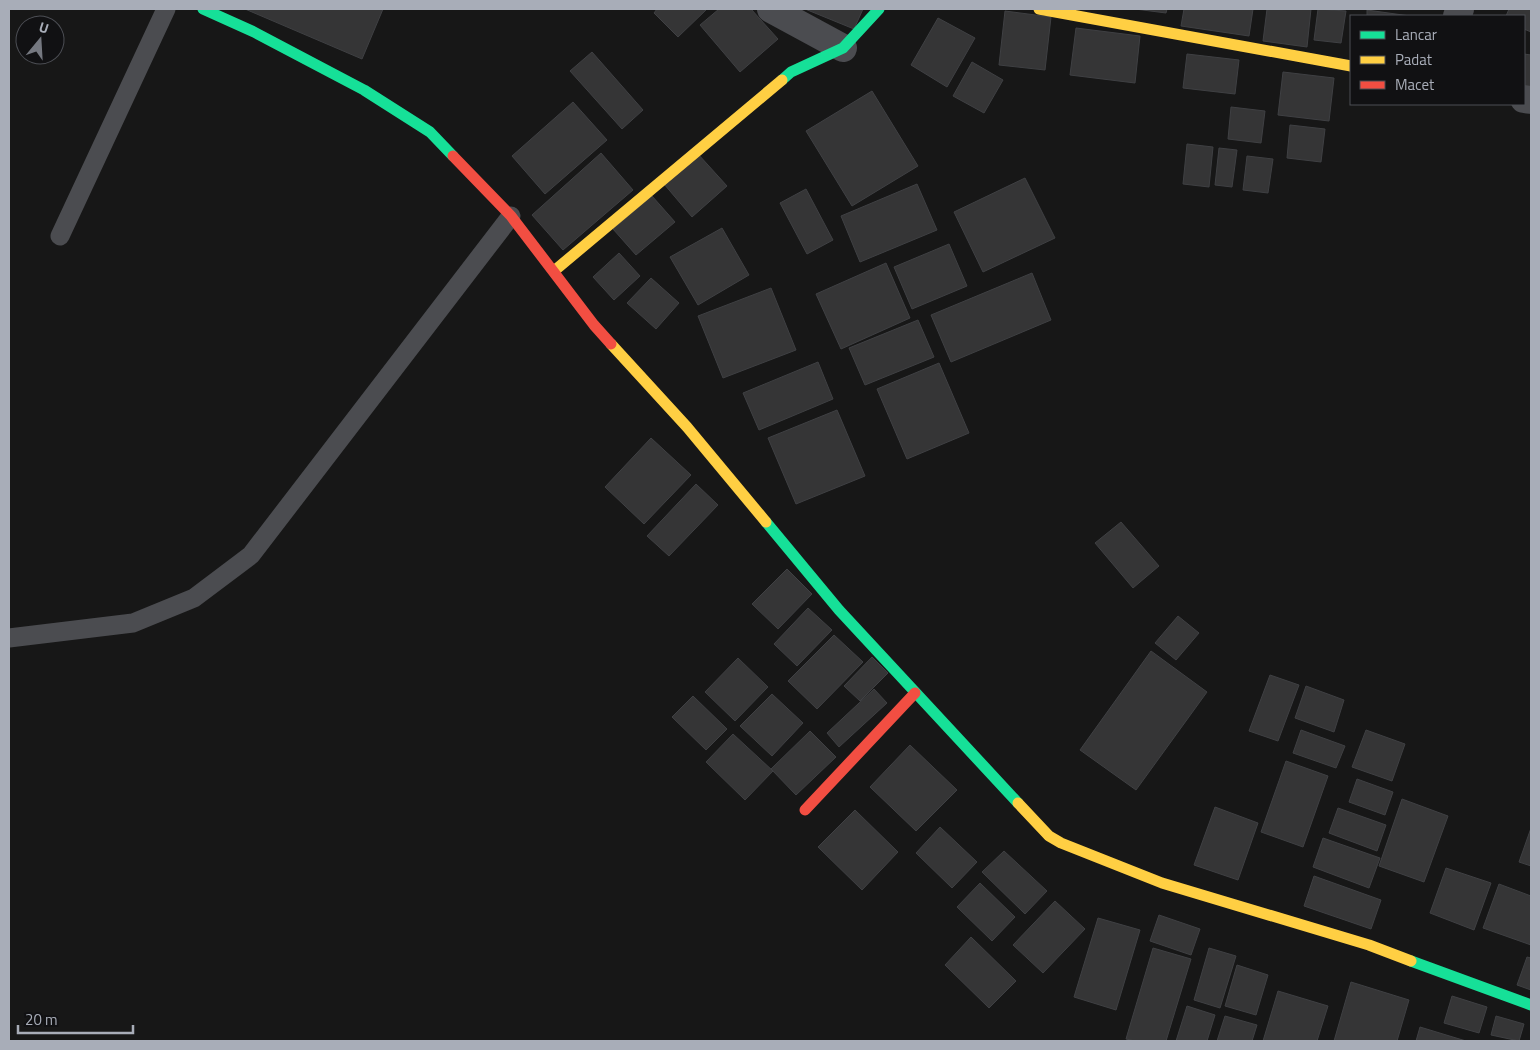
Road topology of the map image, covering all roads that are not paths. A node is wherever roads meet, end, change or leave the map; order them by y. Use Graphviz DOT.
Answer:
graph roads {
  1 [pos="166,9"];
  2 [pos="203,9"];
  3 [pos="771,9"];
  4 [pos="879,9"];
  5 [pos="1039,9"];
  6 [pos="843,48"];
  7 [pos="1350,66"];
  8 [pos="511,216"];
  9 [pos="60,236"];
  10 [pos="554,271"];
  11 [pos="9,638"];
  12 [pos="916,693"];
  13 [pos="805,810"];
  14 [pos="1531,1005"];
  1 -- 9 [label="lane"];
  2 -- 8 [label="street"];
  3 -- 6 [label="street"];
  4 -- 6 [label="street"];
  5 -- 7 [label="street"];
  6 -- 10 [label="street"];
  8 -- 10 [label="street"];
  8 -- 11 [label="lane"];
  10 -- 12 [label="street"];
  12 -- 13 [label="street"];
  12 -- 14 [label="street"];
}
